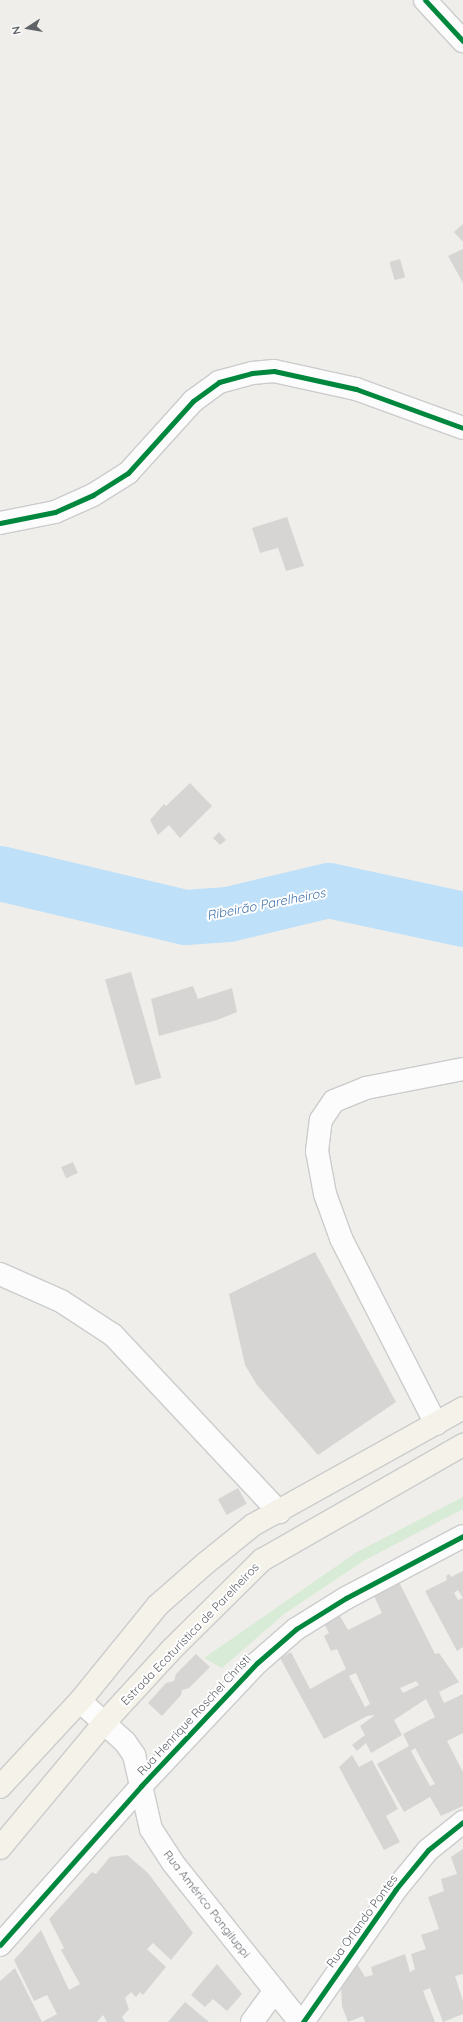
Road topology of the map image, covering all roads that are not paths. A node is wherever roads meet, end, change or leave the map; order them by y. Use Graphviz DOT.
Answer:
graph roads {
  1 [pos="425,0"];
  2 [pos="463,41"];
  3 [pos="463,428"];
  4 [pos="0,523"];
  5 [pos="463,1069"];
  6 [pos="0,1274"];
  7 [pos="463,1408"];
  8 [pos="436,1424"];
  9 [pos="463,1445"];
  10 [pos="279,1512"];
  11 [pos="463,1536"];
  12 [pos="80,1701"];
  13 [pos="104,1723"];
  14 [pos="141,1786"];
  15 [pos="0,1787"];
  16 [pos="463,1822"];
  17 [pos="0,1848"];
  18 [pos="0,1945"];
  19 [pos="275,1990"];
  20 [pos="252,2022"];
  21 [pos="300,2022"];
  22 [pos="303,2022"];
  1 -- 2 [label="street"];
  3 -- 4 [label="street"];
  5 -- 8 [label="street"];
  6 -- 10 [label="street"];
  7 -- 8 [label="main road"];
  8 -- 10 [label="main road"];
  9 -- 13 [label="main road, Estrada Ecoturistica de Parelheiros"];
  10 -- 12 [label="main road"];
  11 -- 14 [label="street, Rua Henrique Roschel Christi"];
  12 -- 13 [label="street, Rua Américo Pongiluppi"];
  12 -- 15 [label="main road"];
  13 -- 14 [label="street, Rua Américo Pongiluppi"];
  13 -- 17 [label="main road, Estrada Ecoturistica de Parelheiros"];
  14 -- 18 [label="street, Rua Henrique Roschel Christi"];
  14 -- 19 [label="street, Rua Américo Pongiluppi"];
  16 -- 22 [label="street, Rua Orlando Pontes"];
  19 -- 20 [label="street"];
  19 -- 21 [label="street, Rua Américo Pongiluppi"];
}
